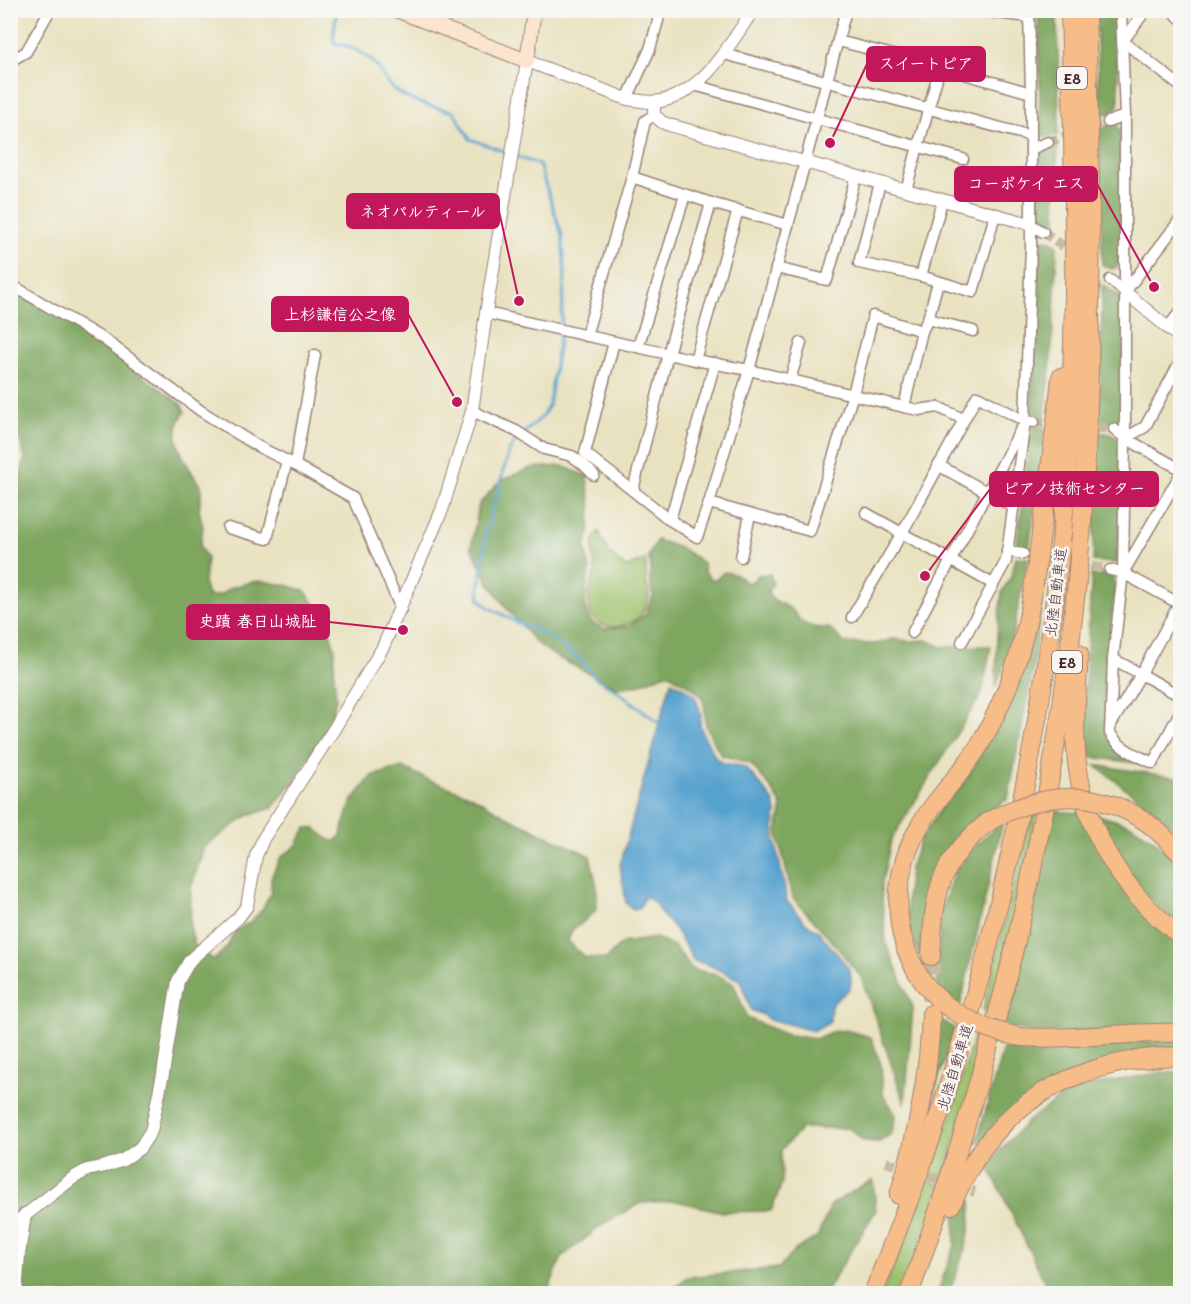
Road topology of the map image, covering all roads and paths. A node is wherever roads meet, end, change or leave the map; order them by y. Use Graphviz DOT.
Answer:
graph roads {
  1 [pos="50,10"];
  2 [pos="396,10"];
  3 [pos="534,10"];
  4 [pos="661,10"];
  5 [pos="753,10"];
  6 [pos="846,10"];
  7 [pos="972,10"];
  8 [pos="1070,10"];
  9 [pos="1086,10"];
  10 [pos="1121,10"];
  11 [pos="1146,10"];
  12 [pos="1171,10"];
  13 [pos="1029,14"];
  14 [pos="1180,18"];
  15 [pos="838,41"];
  16 [pos="1123,41"];
  17 [pos="724,54"];
  18 [pos="10,61"];
  19 [pos="526,61"];
  20 [pos="940,67"];
  21 [pos="826,80"];
  22 [pos="694,85"];
  23 [pos="1180,86"];
  24 [pos="1031,93"];
  25 [pos="627,99"];
  26 [pos="654,108"];
  27 [pos="929,108"];
  28 [pos="1125,116"];
  29 [pos="816,119"];
  30 [pos="1108,122"];
  31 [pos="1031,136"];
  32 [pos="1048,142"];
  33 [pos="918,146"];
  34 [pos="1074,146"];
  35 [pos="1031,149"];
  36 [pos="963,159"];
  37 [pos="805,163"];
  38 [pos="856,176"];
  39 [pos="632,177"];
  40 [pos="880,183"];
  41 [pos="906,190"];
  42 [pos="685,195"];
  43 [pos="942,201"];
  44 [pos="711,203"];
  45 [pos="738,210"];
  46 [pos="995,215"];
  47 [pos="1180,220"];
  48 [pos="1030,224"];
  49 [pos="788,225"];
  50 [pos="1043,232"];
  51 [pos="776,268"];
  52 [pos="921,276"];
  53 [pos="1110,280"];
  54 [pos="938,282"];
  55 [pos="10,284"];
  56 [pos="1125,292"];
  57 [pos="1180,312"];
  58 [pos="486,313"];
  59 [pos="928,319"];
  60 [pos="1168,327"];
  61 [pos="922,331"];
  62 [pos="973,331"];
  63 [pos="586,336"];
  64 [pos="1180,338"];
  65 [pos="614,342"];
  66 [pos="801,343"];
  67 [pos="638,347"];
  68 [pos="668,354"];
  69 [pos="315,355"];
  70 [pos="695,360"];
  71 [pos="1180,362"];
  72 [pos="715,363"];
  73 [pos="749,370"];
  74 [pos="790,380"];
  75 [pos="853,394"];
  76 [pos="904,407"];
  77 [pos="472,411"];
  78 [pos="963,419"];
  79 [pos="1029,421"];
  80 [pos="1114,429"];
  81 [pos="1125,438"];
  82 [pos="1086,445"];
  83 [pos="291,463"];
  84 [pos="938,465"];
  85 [pos="1180,469"];
  86 [pos="594,475"];
  87 [pos="1180,475"];
  88 [pos="633,490"];
  89 [pos="987,493"];
  90 [pos="709,503"];
  91 [pos="1014,507"];
  92 [pos="866,513"];
  93 [pos="750,515"];
  94 [pos="670,520"];
  95 [pos="228,528"];
  96 [pos="902,532"];
  97 [pos="1007,551"];
  98 [pos="1023,554"];
  99 [pos="741,557"];
  100 [pos="951,561"];
  101 [pos="1110,570"];
  102 [pos="1123,573"];
  103 [pos="993,584"];
  104 [pos="1180,603"];
  105 [pos="401,609"];
  106 [pos="852,618"];
  107 [pos="912,633"];
  108 [pos="962,642"];
  109 [pos="1113,659"];
  110 [pos="1141,674"];
  111 [pos="1180,696"];
  112 [pos="1180,712"];
  113 [pos="1110,726"];
  114 [pos="1180,852"];
  115 [pos="1180,935"];
  116 [pos="931,956"];
  117 [pos="938,1009"];
  118 [pos="1180,1032"];
  119 [pos="1180,1056"];
  120 [pos="25,1214"];
  121 [pos="10,1227"];
  122 [pos="16,1293"];
  123 [pos="866,1293"];
  124 [pos="873,1293"];
  125 [pos="909,1293"];
  126 [pos="915,1293"];
  1 -- 18 [label="street"];
  2 -- 19 [label="main road"];
  3 -- 19 [label="main road"];
  4 -- 25 [label="street"];
  5 -- 17 [label="street"];
  6 -- 15 [label="street"];
  7 -- 13 [label="street"];
  8 -- 34 [label="highway, 北陸自動車道 / E8"];
  9 -- 82 [label="highway, 北陸自動車道 / E8"];
  10 -- 16 [label="street"];
  11 -- 16 [label="street"];
  12 -- 14 [label="street"];
  13 -- 24 [label="street"];
  15 -- 20 [label="street"];
  15 -- 21 [label="street"];
  16 -- 23 [label="street"];
  16 -- 28 [label="street"];
  17 -- 21 [label="street"];
  17 -- 22 [label="street"];
  19 -- 25 [label="street"];
  19 -- 58 [label="street"];
  20 -- 24 [label="street"];
  20 -- 27 [label="street"];
  21 -- 27 [label="street"];
  21 -- 29 [label="street"];
  22 -- 26 [label="street"];
  22 -- 29 [label="street"];
  24 -- 31 [label="street"];
  25 -- 26 [label="street"];
  26 -- 37 [label="street"];
  26 -- 39 [label="street"];
  27 -- 31 [label="street"];
  27 -- 33 [label="street"];
  28 -- 30 [label="street"];
  28 -- 56 [label="street"];
  29 -- 33 [label="street"];
  29 -- 37 [label="street"];
  31 -- 35 [label="street"];
  32 -- 35 [label="street"];
  33 -- 36 [label="street"];
  33 -- 41 [label="street"];
  34 -- 117 [label="highway"];
  34 -- 124 [label="highway, 北陸自動車道 / E8"];
  35 -- 48 [label="street"];
  37 -- 38 [label="street"];
  37 -- 49 [label="street"];
  38 -- 40 [label="street"];
  38 -- 51 [label="street"];
  39 -- 42 [label="street"];
  39 -- 63 [label="street"];
  40 -- 41 [label="street"];
  40 -- 52 [label="street"];
  41 -- 43 [label="street"];
  42 -- 44 [label="street"];
  42 -- 67 [label="street"];
  43 -- 46 [label="street"];
  43 -- 52 [label="street"];
  44 -- 45 [label="street"];
  44 -- 68 [label="street"];
  45 -- 49 [label="street"];
  45 -- 70 [label="street"];
  46 -- 48 [label="street"];
  46 -- 54 [label="street"];
  47 -- 56 [label="street"];
  48 -- 50 [label="street"];
  48 -- 79 [label="street"];
  49 -- 51 [label="street"];
  51 -- 73 [label="street"];
  52 -- 54 [label="street"];
  53 -- 56 [label="street"];
  54 -- 59 [label="street"];
  55 -- 83 [label="street"];
  56 -- 60 [label="street"];
  56 -- 81 [label="street"];
  57 -- 60 [label="street"];
  58 -- 63 [label="street"];
  58 -- 77 [label="street"];
  59 -- 61 [label="street"];
  59 -- 62 [label="street"];
  60 -- 64 [label="street"];
  61 -- 75 [label="street"];
  61 -- 76 [label="street"];
  63 -- 65 [label="street"];
  65 -- 67 [label="street"];
  65 -- 88 [label="street"];
  66 -- 74 [label="street"];
  67 -- 68 [label="street"];
  68 -- 70 [label="street"];
  68 -- 88 [label="street"];
  69 -- 83 [label="street"];
  70 -- 72 [label="street"];
  71 -- 81 [label="street"];
  72 -- 73 [label="street"];
  72 -- 94 [label="street"];
  73 -- 74 [label="street"];
  73 -- 90 [label="street"];
  74 -- 75 [label="street"];
  75 -- 76 [label="street"];
  75 -- 93 [label="street"];
  76 -- 78 [label="street"];
  77 -- 86 [label="street"];
  77 -- 105 [label="street"];
  78 -- 79 [label="street"];
  78 -- 84 [label="street"];
  79 -- 89 [label="street"];
  79 -- 91 [label="street"];
  80 -- 81 [label="street"];
  81 -- 85 [label="street"];
  81 -- 102 [label="street"];
  82 -- 115 [label="highway"];
  82 -- 125 [label="highway, 北陸自動車道 / E8"];
  83 -- 95 [label="street"];
  83 -- 105 [label="street"];
  84 -- 89 [label="street"];
  84 -- 96 [label="street"];
  87 -- 102 [label="street"];
  88 -- 94 [label="street"];
  89 -- 91 [label="street"];
  89 -- 100 [label="street"];
  90 -- 93 [label="street"];
  90 -- 94 [label="street"];
  91 -- 97 [label="street"];
  92 -- 96 [label="street"];
  93 -- 99 [label="street"];
  96 -- 100 [label="street"];
  96 -- 106 [label="street"];
  97 -- 98 [label="street"];
  97 -- 103 [label="street"];
  100 -- 103 [label="street"];
  100 -- 107 [label="street"];
  101 -- 102 [label="street"];
  102 -- 104 [label="street"];
  102 -- 109 [label="street"];
  103 -- 108 [label="street"];
  104 -- 110 [label="street"];
  105 -- 120 [label="street"];
  109 -- 110 [label="street"];
  109 -- 113 [label="street"];
  110 -- 111 [label="street"];
  110 -- 113 [label="street"];
  112 -- 113 [label="street"];
  114 -- 116 [label="highway, bridge"];
  117 -- 118 [label="highway, bridge"];
  117 -- 123 [label="highway"];
  119 -- 126 [label="highway"];
  120 -- 121 [label="street"];
  120 -- 122 [label="street"];
}
